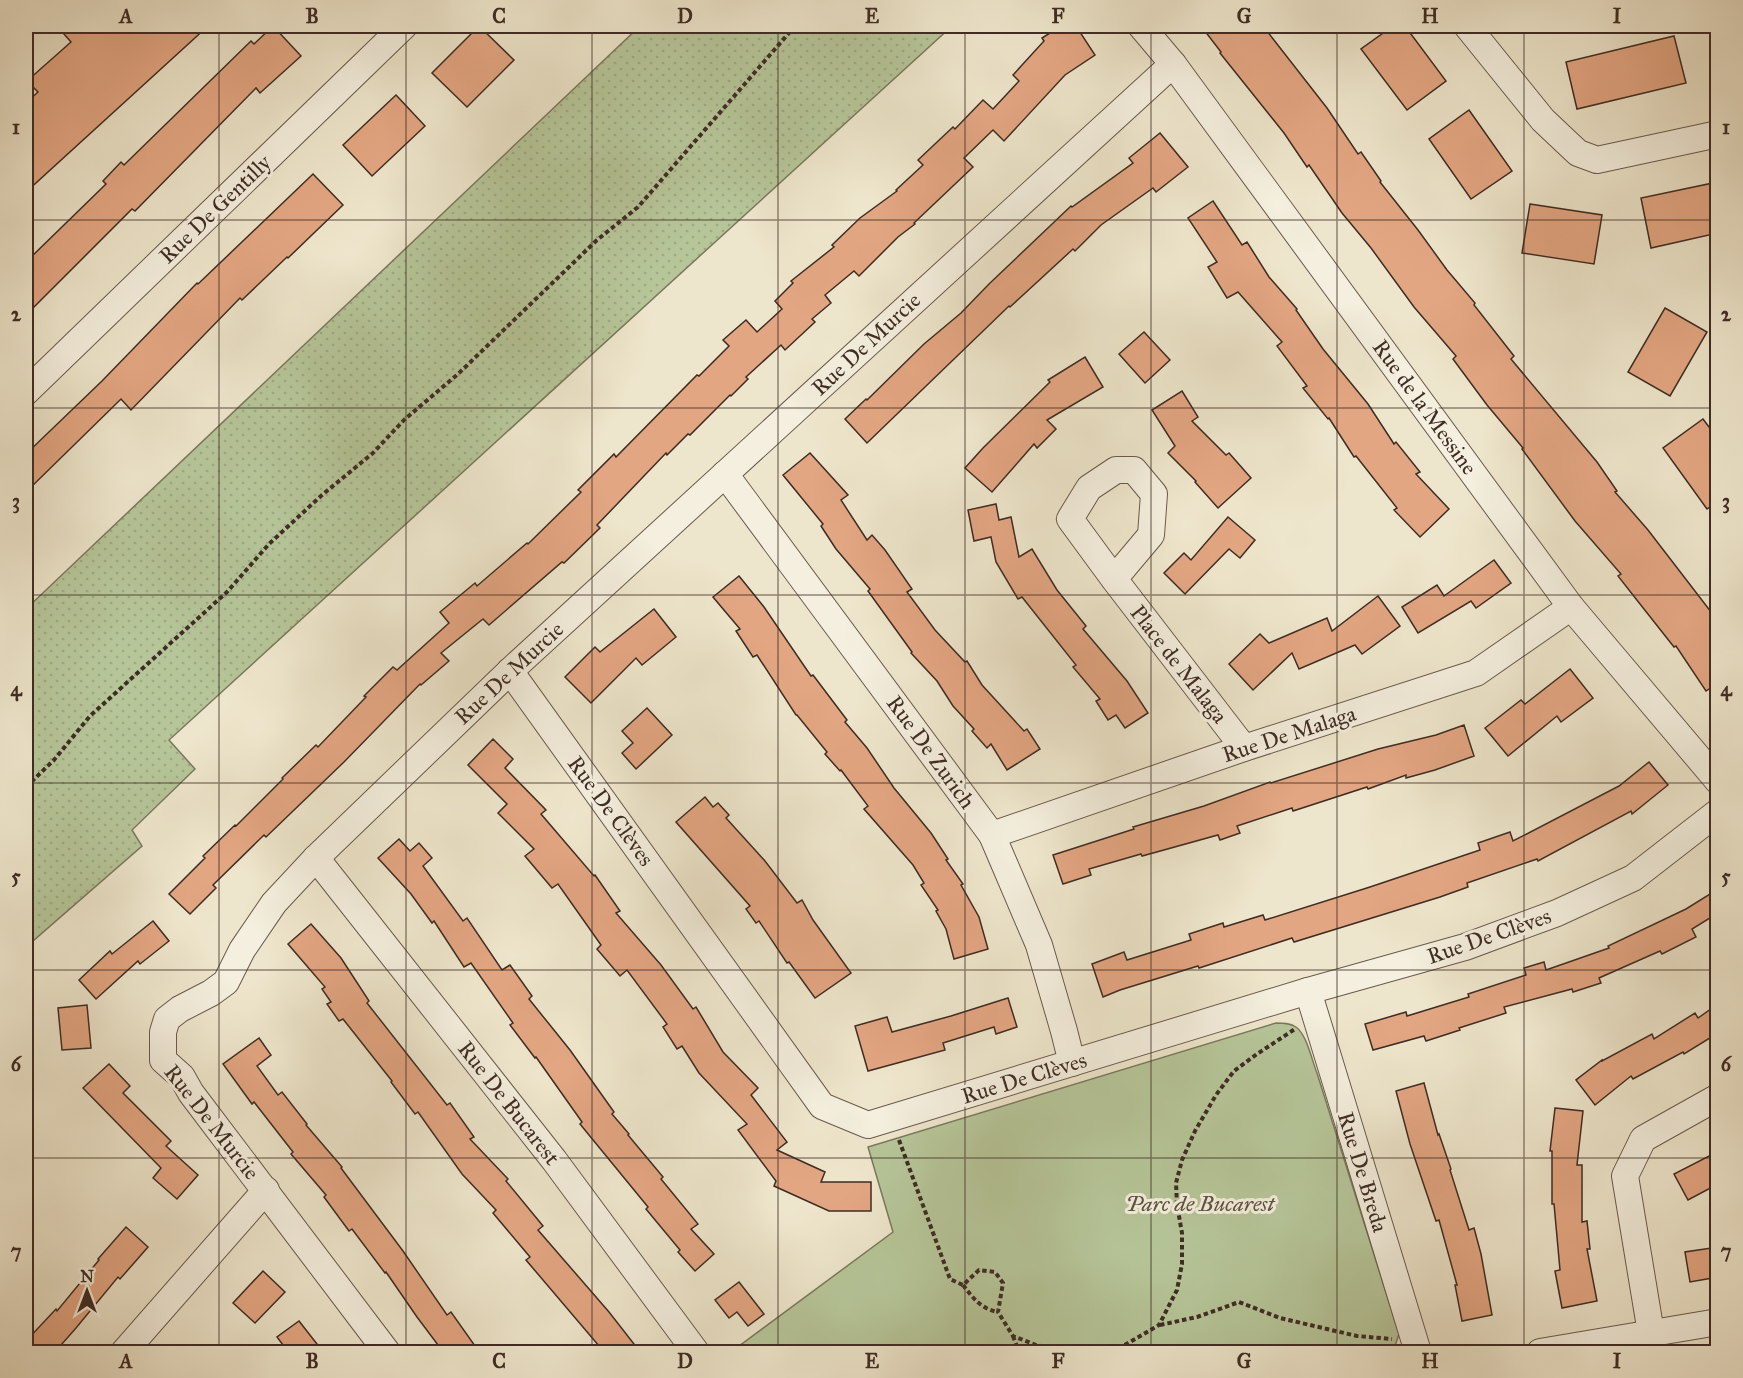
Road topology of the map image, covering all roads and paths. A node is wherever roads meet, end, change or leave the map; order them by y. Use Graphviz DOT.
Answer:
graph roads {
  1 [pos="404,26"];
  2 [pos="795,26"];
  3 [pos="1141,26"];
  4 [pos="1467,26"];
  5 [pos="1173,64"];
  6 [pos="1718,134"];
  7 [pos="26,392"];
  8 [pos="726,474"];
  9 [pos="1114,579"];
  10 [pos="1571,607"];
  11 [pos="510,671"];
  12 [pos="1244,748"];
  13 [pos="1718,781"];
  14 [pos="26,787"];
  15 [pos="1718,812"];
  16 [pos="992,835"];
  17 [pos="316,858"];
  18 [pos="1308,991"];
  19 [pos="1317,1018"];
  20 [pos="1072,1063"];
  21 [pos="1718,1097"];
  22 [pos="892,1119"];
  23 [pos="266,1190"];
  24 [pos="963,1285"];
  25 [pos="998,1312"];
  26 [pos="1718,1322"];
  27 [pos="1159,1325"];
  28 [pos="1651,1333"];
  29 [pos="1013,1336"];
  30 [pos="1417,1347"];
  31 [pos="124,1353"];
  32 [pos="387,1353"];
  33 [pos="696,1353"];
  34 [pos="1019,1353"];
  35 [pos="1066,1353"];
  36 [pos="1096,1353"];
  37 [pos="1540,1353"];
  1 -- 7 [label="street, Rue De Gentilly"];
  2 -- 14 [label="path"];
  3 -- 5 [label="street, Rue de la Messine"];
  4 -- 6 [label="street"];
  5 -- 8 [label="street, Rue De Murcie"];
  5 -- 10 [label="street, Rue de la Messine"];
  8 -- 11 [label="street, Rue De Murcie"];
  8 -- 16 [label="street, Rue De Zurich"];
  9 -- 12 [label="street, Place de Malaga"];
  10 -- 12 [label="street, Rue De Malaga"];
  10 -- 13 [label="street, Rue de la Messine"];
  11 -- 17 [label="street, Rue De Murcie"];
  11 -- 22 [label="street, Rue De Clèves"];
  12 -- 16 [label="street, Rue De Malaga"];
  15 -- 18 [label="street, Rue De Clèves"];
  16 -- 20 [label="street, Rue De Zurich"];
  17 -- 23 [label="street, Rue De Murcie"];
  17 -- 33 [label="street, Rue De Bucarest"];
  18 -- 19 [label="street, Rue De Breda"];
  18 -- 20 [label="street, Rue De Clèves"];
  19 -- 27 [label="path"];
  19 -- 30 [label="street, Rue De Breda"];
  20 -- 22 [label="street, Rue De Clèves"];
  21 -- 28 [label="street"];
  22 -- 24 [label="path"];
  23 -- 31 [label="street"];
  23 -- 32 [label="street, Rue De Murcie"];
  24 -- 25 [label="path"];
  24 -- 25 [label="path"];
  25 -- 29 [label="path"];
  26 -- 28 [label="street"];
  27 -- 30 [label="path"];
  27 -- 36 [label="path"];
  28 -- 37 [label="street"];
  29 -- 34 [label="path"];
  29 -- 35 [label="path"];
}
